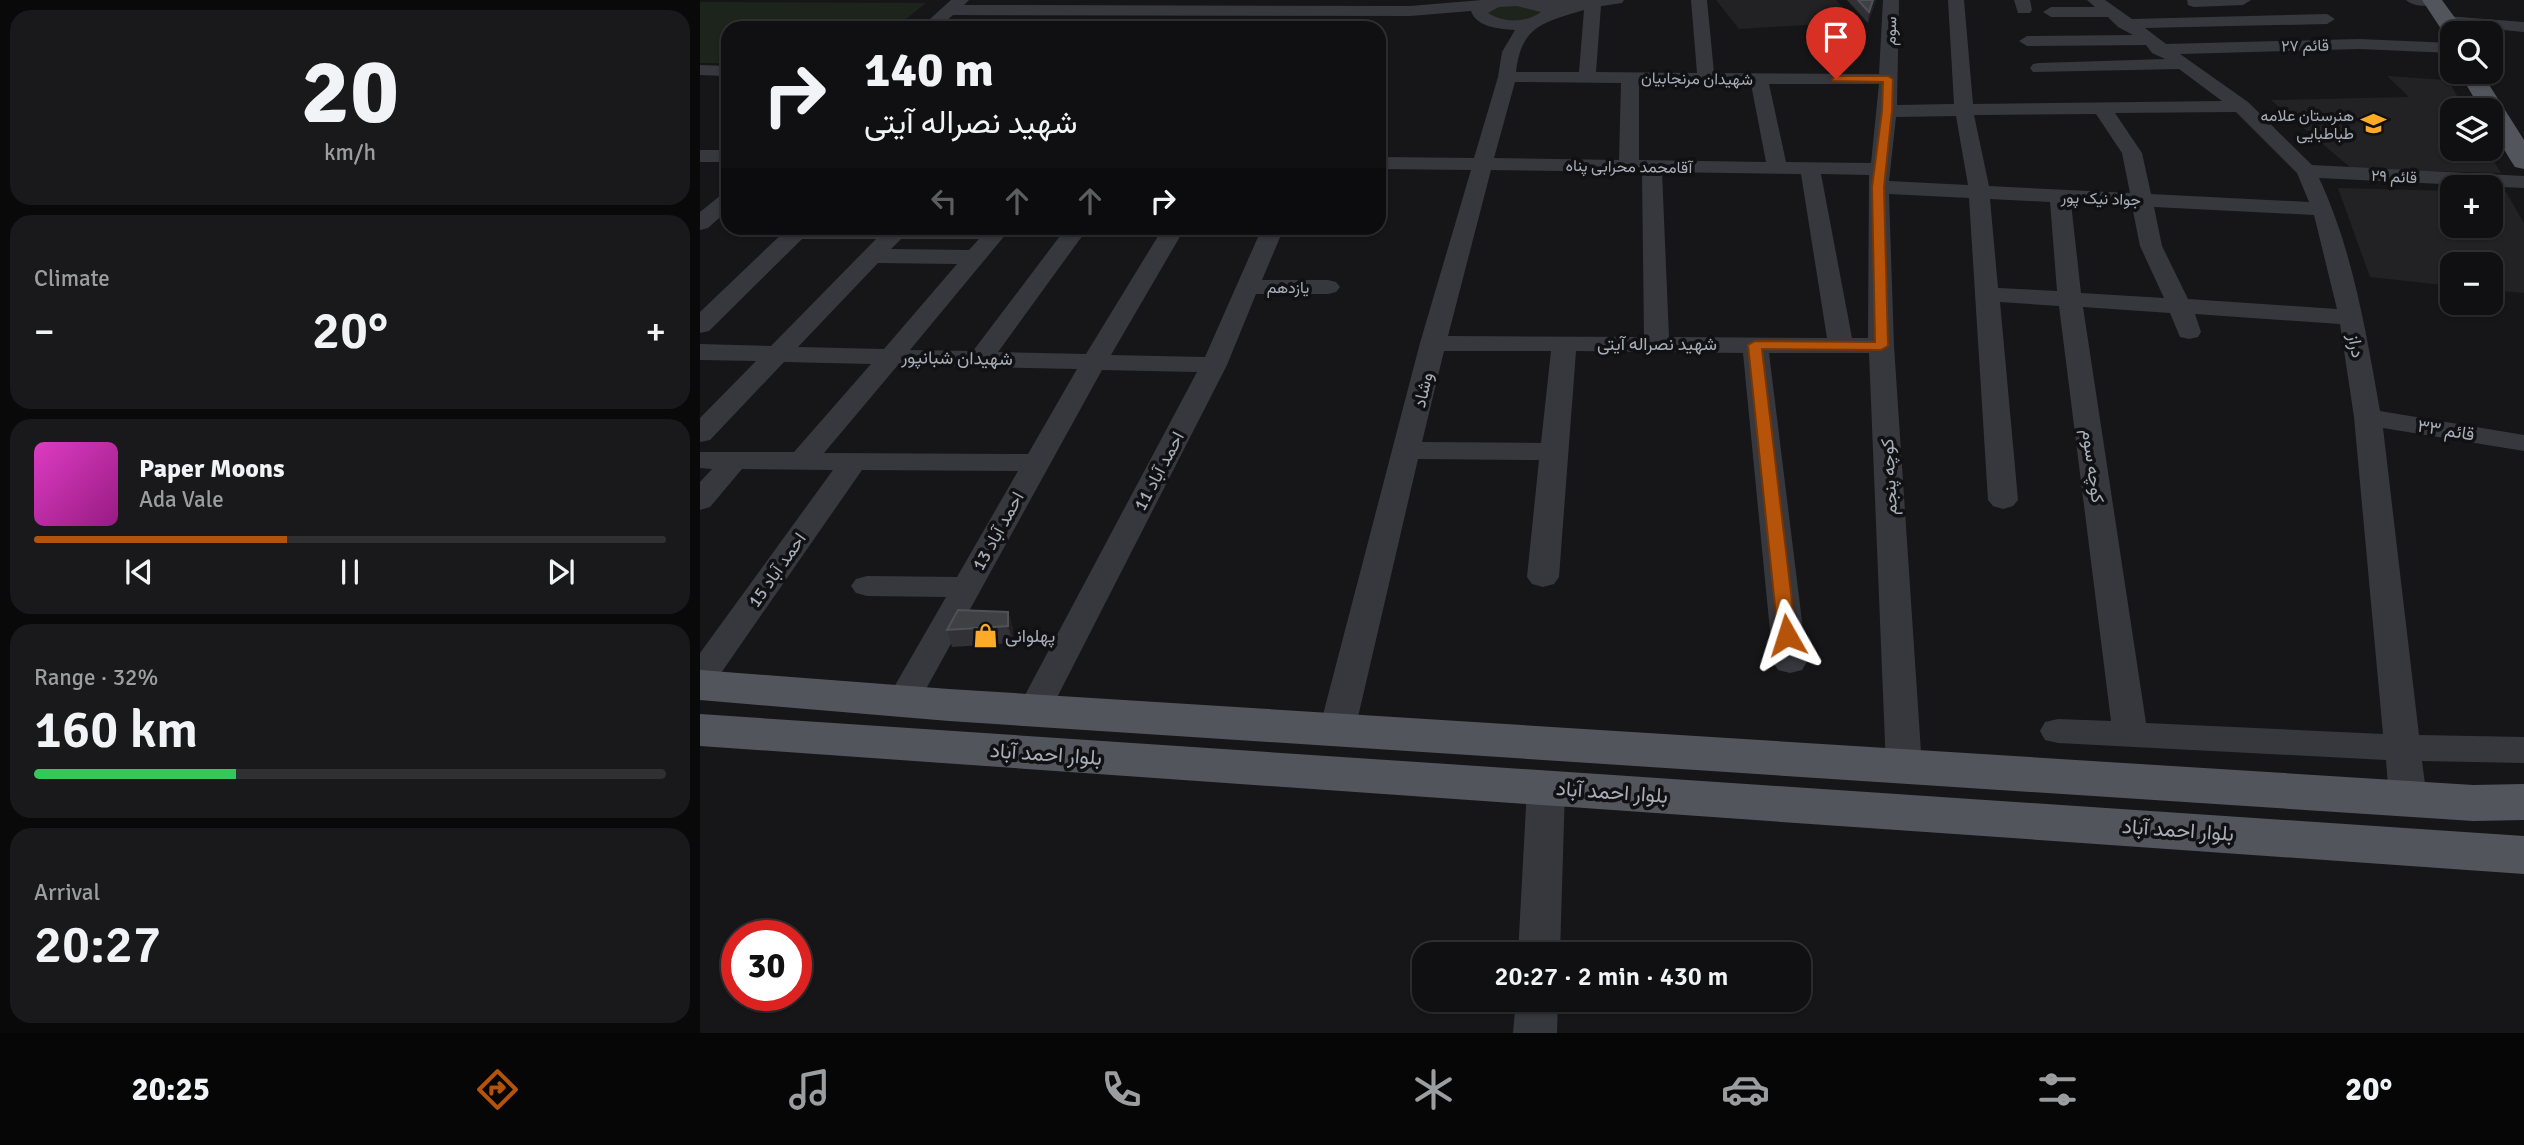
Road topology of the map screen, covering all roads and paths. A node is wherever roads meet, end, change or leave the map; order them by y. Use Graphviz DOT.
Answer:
graph roads {
  1 [pos="1616,0"];
  2 [pos="1699,0"];
  3 [pos="1891,0"];
  4 [pos="1956,0"];
  5 [pos="2240,0"];
  6 [pos="2303,0"];
  7 [pos="2414,0"];
  8 [pos="2432,0"];
  9 [pos="1530,1"];
  10 [pos="1593,2"];
  11 [pos="2183,2"];
  12 [pos="955,5"];
  13 [pos="1033,5"];
  14 [pos="1132,5"];
  15 [pos="1243,5"];
  16 [pos="1413,6"];
  17 [pos="1181,9"];
  18 [pos="2110,9"];
  19 [pos="2051,12"];
  20 [pos="1486,14"];
  21 [pos="1541,19"];
  22 [pos="2327,19"];
  23 [pos="936,21"];
  24 [pos="1016,21"];
  25 [pos="1117,21"];
  26 [pos="1171,21"];
  27 [pos="1231,21"];
  28 [pos="2447,21"];
  29 [pos="2503,27"];
  30 [pos="2524,27"];
  31 [pos="2027,41"];
  32 [pos="2359,44"];
  33 [pos="2152,45"];
  34 [pos="2440,47"];
  35 [pos="1509,63"];
  36 [pos="2180,64"];
  37 [pos="2039,68"];
  38 [pos="700,70"];
  39 [pos="721,71"];
  40 [pos="1587,77"];
  41 [pos="1630,78"];
  42 [pos="1706,79"];
  43 [pos="1759,79"];
  44 [pos="1888,79"];
  45 [pos="2477,84"];
  46 [pos="2103,103"];
  47 [pos="2241,107"];
  48 [pos="1964,110"];
  49 [pos="1887,111"];
  50 [pos="700,156"];
  51 [pos="721,156"];
  52 [pos="2524,161"];
  53 [pos="1386,163"];
  54 [pos="1483,164"];
  55 [pos="1641,166"];
  56 [pos="1777,168"];
  57 [pos="1810,168"];
  58 [pos="2306,171"];
  59 [pos="1878,178"];
  60 [pos="2524,182"];
  61 [pos="1979,191"];
  62 [pos="2060,196"];
  63 [pos="2141,199"];
  64 [pos="721,205"];
  65 [pos="2323,209"];
  66 [pos="700,223"];
  67 [pos="793,235"];
  68 [pos="892,235"];
  69 [pos="994,235"];
  70 [pos="1072,235"];
  71 [pos="1170,235"];
  72 [pos="1270,235"];
  73 [pos="872,257"];
  74 [pos="975,257"];
  75 [pos="1248,287"];
  76 [pos="1328,287"];
  77 [pos="1988,294"];
  78 [pos="2070,298"];
  79 [pos="2179,305"];
  80 [pos="2351,317"];
  81 [pos="700,326"];
  82 [pos="2189,332"];
  83 [pos="1433,343"];
  84 [pos="1564,344"];
  85 [pos="1657,344"];
  86 [pos="1755,345"];
  87 [pos="1841,345"];
  88 [pos="1881,346"];
  89 [pos="700,352"];
  90 [pos="780,354"];
  91 [pos="890,356"];
  92 [pos="980,359"];
  93 [pos="1094,362"];
  94 [pos="1214,365"];
  95 [pos="2368,417"];
  96 [pos="700,435"];
  97 [pos="2524,443"];
  98 [pos="1409,450"];
  99 [pos="1553,452"];
  100 [pos="700,460"];
  101 [pos="734,460"];
  102 [pos="802,461"];
  103 [pos="854,461"];
  104 [pos="1037,463"];
  105 [pos="2003,500"];
  106 [pos="700,501"];
  107 [pos="1543,577"];
  108 [pos="867,586"];
  109 [pos="967,587"];
  110 [pos="1790,662"];
  111 [pos="700,678"];
  112 [pos="700,685"];
  113 [pos="903,701"];
  114 [pos="1034,710"];
  115 [pos="700,730"];
  116 [pos="1337,730"];
  117 [pos="2058,731"];
  118 [pos="2130,734"];
  119 [pos="877,742"];
  120 [pos="2403,748"];
  121 [pos="2524,750"];
  122 [pos="1904,767"];
  123 [pos="1546,788"];
  124 [pos="2408,799"];
  125 [pos="2524,802"];
  126 [pos="2524,855"];
  127 [pos="1540,942"];
  128 [pos="1536,1012"];
  129 [pos="1535,1033"];
  1 -- 10 [label="street"];
  2 -- 42 [label="street"];
  3 -- 44 [label="street, سوم"];
  4 -- 48 [label="street"];
  5 -- 11 [label="street"];
  6 -- 22 [label="street"];
  7 -- 8 [label="street"];
  8 -- 28 [label="main road"];
  9 -- 10 [label="street"];
  9 -- 20 [label="street"];
  9 -- 21 [label="street"];
  10 -- 21 [label="street"];
  10 -- 40 [label="street"];
  12 -- 13 [label="street"];
  12 -- 23 [label="street"];
  13 -- 14 [label="street"];
  13 -- 24 [label="street"];
  14 -- 17 [label="street"];
  14 -- 25 [label="street"];
  15 -- 16 [label="street"];
  15 -- 17 [label="street"];
  15 -- 27 [label="street"];
  16 -- 20 [label="street"];
  17 -- 26 [label="street"];
  18 -- 19 [label="street"];
  18 -- 22 [label="street"];
  18 -- 33 [label="street, دراز"];
  20 -- 21 [label="street"];
  20 -- 35 [label="street"];
  21 -- 35 [label="street"];
  22 -- 32 [label="street"];
  29 -- 30 [label="street"];
  31 -- 33 [label="street, قائم ۲۷"];
  32 -- 33 [label="street, قائم ۲۷"];
  32 -- 34 [label="street, قائم ۲۷"];
  33 -- 36 [label="street, دراز"];
  35 -- 40 [label="street, شهیدان مرنجابیان"];
  35 -- 54 [label="street, وشاد"];
  36 -- 37 [label="street"];
  36 -- 47 [label="street, دراز"];
  38 -- 39 [label="street"];
  40 -- 41 [label="street, شهیدان مرنجابیان"];
  41 -- 42 [label="street, شهیدان مرنجابیان"];
  41 -- 55 [label="street"];
  42 -- 43 [label="street, شهیدان مرنجابیان"];
  43 -- 44 [label="street, شهیدان مرنجابیان"];
  43 -- 56 [label="street"];
  44 -- 49 [label="street, سوم"];
  45 -- 52 [label="main road"];
  46 -- 47 [label="street"];
  46 -- 48 [label="street"];
  46 -- 63 [label="street"];
  47 -- 58 [label="street, دراز"];
  48 -- 49 [label="street"];
  48 -- 61 [label="street"];
  49 -- 59 [label="street, سوم"];
  50 -- 51 [label="street"];
  53 -- 54 [label="street, آقامحمد محرابی پناه"];
  54 -- 55 [label="street, آقامحمد محرابی پناه"];
  54 -- 83 [label="street, وشاد"];
  55 -- 56 [label="street, آقامحمد محرابی پناه"];
  55 -- 85 [label="street"];
  56 -- 57 [label="street, آقامحمد محرابی پناه"];
  57 -- 59 [label="street, آقامحمد محرابی پناه"];
  57 -- 87 [label="street"];
  58 -- 60 [label="street, قائم ۲۹"];
  58 -- 65 [label="street, دراز"];
  59 -- 61 [label="street, جواد نیک پور"];
  59 -- 88 [label="street, کوچه پنجم"];
  61 -- 62 [label="street, جواد نیک پور"];
  61 -- 77 [label="street"];
  62 -- 63 [label="street, جواد نیک پور"];
  62 -- 78 [label="street, کوچه سوم"];
  63 -- 65 [label="street, جواد نیک پور"];
  63 -- 79 [label="street"];
  64 -- 66 [label="street"];
  65 -- 80 [label="street, دراز"];
  67 -- 81 [label="street"];
  68 -- 73 [label="street"];
  69 -- 74 [label="street"];
  70 -- 92 [label="street"];
  71 -- 93 [label="street, احمد آباد 13"];
  72 -- 75 [label="street, احمد آباد 11"];
  73 -- 74 [label="street"];
  73 -- 90 [label="street"];
  74 -- 91 [label="street"];
  75 -- 76 [label="street, یازدهم"];
  75 -- 94 [label="street, احمد آباد 11"];
  77 -- 78 [label="street"];
  77 -- 105 [label="street"];
  78 -- 79 [label="street"];
  78 -- 118 [label="street, کوچه سوم"];
  79 -- 80 [label="street"];
  79 -- 82 [label="street"];
  80 -- 95 [label="street, دراز"];
  83 -- 84 [label="street, شهید نصراله آیتی"];
  83 -- 98 [label="street, وشاد"];
  84 -- 85 [label="street, شهید نصراله آیتی"];
  84 -- 99 [label="street"];
  85 -- 86 [label="street, شهید نصراله آیتی"];
  86 -- 87 [label="street, شهید نصراله آیتی"];
  86 -- 110 [label="street"];
  87 -- 88 [label="street, شهید نصراله آیتی"];
  88 -- 122 [label="street, کوچه پنجم"];
  89 -- 90 [label="street, شهیدان شبانپور"];
  90 -- 91 [label="street, شهیدان شبانپور"];
  90 -- 96 [label="street"];
  91 -- 92 [label="street, شهیدان شبانپور"];
  91 -- 102 [label="street"];
  92 -- 93 [label="street, شهیدان شبانپور"];
  93 -- 94 [label="street, شهیدان شبانپور"];
  93 -- 104 [label="street, احمد آباد 13"];
  94 -- 114 [label="street, احمد آباد 11"];
  95 -- 97 [label="street, قائم ۳۳"];
  95 -- 120 [label="street, دراز"];
  98 -- 99 [label="street"];
  98 -- 116 [label="street, وشاد"];
  99 -- 107 [label="street"];
  100 -- 101 [label="street"];
  101 -- 102 [label="street"];
  101 -- 106 [label="street"];
  102 -- 103 [label="street"];
  103 -- 104 [label="street"];
  103 -- 111 [label="street, احمد آباد 15"];
  104 -- 109 [label="street, احمد آباد 13"];
  108 -- 109 [label="street"];
  109 -- 113 [label="street, احمد آباد 13"];
  112 -- 113 [label="main road"];
  113 -- 114 [label="main road"];
  113 -- 119 [label="main road"];
  114 -- 116 [label="main road"];
  115 -- 119 [label="main road, بلوار احمد آباد"];
  116 -- 122 [label="main road"];
  117 -- 118 [label="street"];
  118 -- 120 [label="street"];
  119 -- 123 [label="main road, بلوار احمد آباد"];
  120 -- 121 [label="street"];
  120 -- 124 [label="street, دراز"];
  122 -- 124 [label="main road"];
  123 -- 126 [label="main road, بلوار احمد آباد"];
  123 -- 127 [label="street"];
  124 -- 125 [label="main road"];
  128 -- 129 [label="street"];
}
